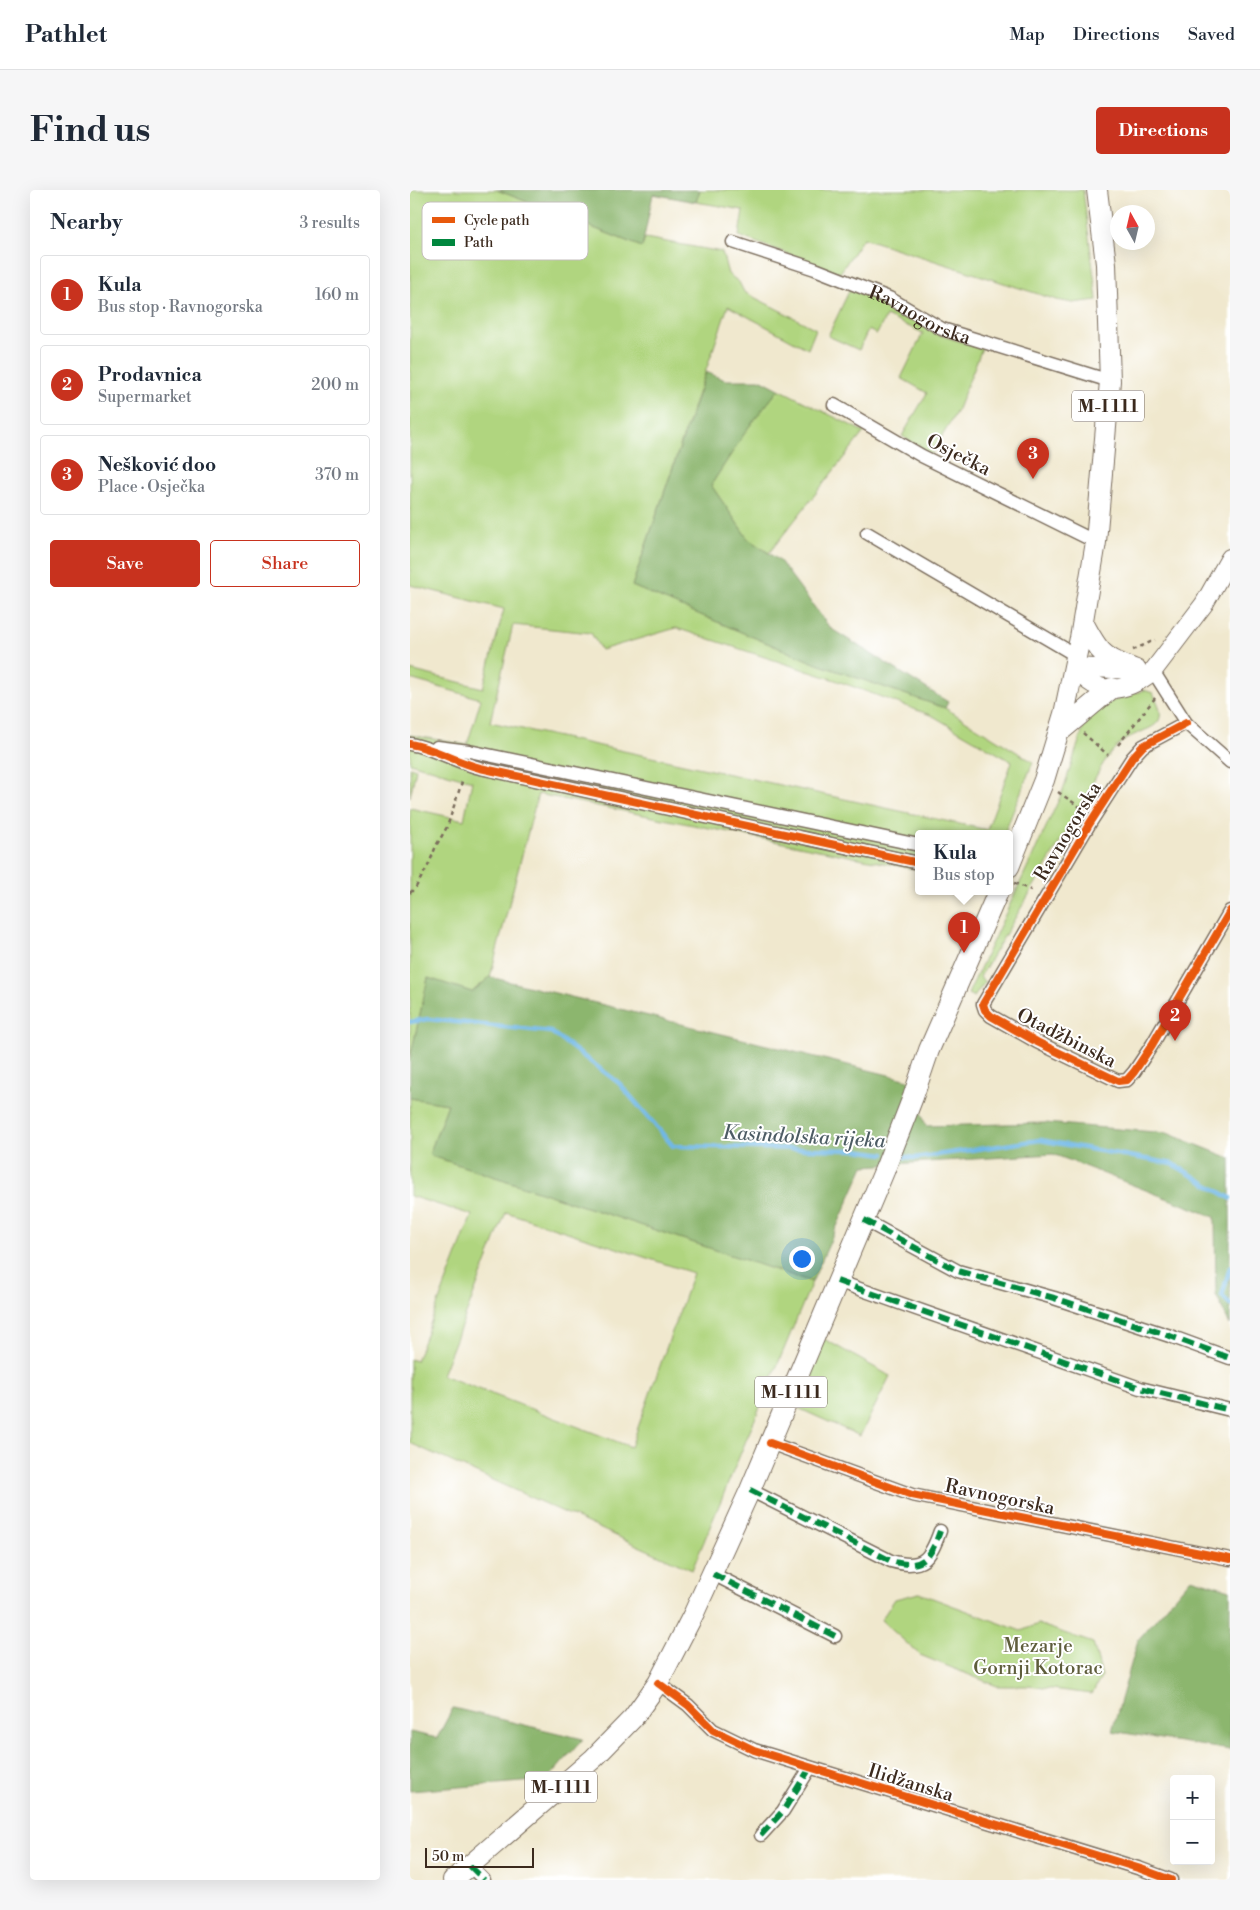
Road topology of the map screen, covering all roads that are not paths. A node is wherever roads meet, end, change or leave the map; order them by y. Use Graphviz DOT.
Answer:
graph roads {
  1 [pos="1097,190"];
  2 [pos="733,242"];
  3 [pos="1110,381"];
  4 [pos="834,405"];
  5 [pos="867,533"];
  6 [pos="1096,542"];
  7 [pos="1230,558"];
  8 [pos="1083,622"];
  9 [pos="1076,662"];
  10 [pos="1145,670"];
  11 [pos="1112,688"];
  12 [pos="1186,723"];
  13 [pos="1058,733"];
  14 [pos="416,745"];
  15 [pos="1230,762"];
  16 [pos="915,844"];
  17 [pos="915,862"];
  18 [pos="1013,871"];
  19 [pos="997,895"];
  20 [pos="1230,911"];
  21 [pos="984,1004"];
  22 [pos="864,1220"];
  23 [pos="837,1281"];
  24 [pos="1230,1358"];
  25 [pos="1230,1410"];
  26 [pos="770,1443"];
  27 [pos="750,1490"];
  28 [pos="940,1531"];
  29 [pos="1230,1559"];
  30 [pos="713,1574"];
  31 [pos="835,1636"];
  32 [pos="658,1683"];
  33 [pos="810,1768"];
  34 [pos="761,1835"];
  35 [pos="470,1866"];
  36 [pos="452,1880"];
  37 [pos="484,1880"];
  38 [pos="1171,1880"];
  1 -- 3 [label="main road, Ravnogorska / M-I 111"];
  2 -- 3 [label="street, Ravnogorska"];
  3 -- 6 [label="main road, Ravnogorska / M-I 111"];
  4 -- 6 [label="street, Osječka"];
  5 -- 9 [label="street"];
  6 -- 8 [label="main road, Ravnogorska / M-I 111"];
  7 -- 10 [label="main road"];
  8 -- 9 [label="main road, Ravnogorska / M-I 111"];
  8 -- 10 [label="main road"];
  9 -- 10 [label="main road"];
  9 -- 11 [label="main road"];
  9 -- 13 [label="main road, Ravnogorska / M-I 111"];
  10 -- 11 [label="main road"];
  10 -- 12 [label="street"];
  11 -- 13 [label="main road"];
  12 -- 15 [label="street"];
  12 -- 21 [label="street, Ravnogorska"];
  13 -- 18 [label="main road, Ravnogorska / M-I 111"];
  14 -- 16 [label="street"];
  14 -- 17 [label="street"];
  19 -- 22 [label="main road, M-I 111"];
  20 -- 21 [label="street, Otadžbinska"];
  22 -- 23 [label="main road, M-I 111"];
  22 -- 24 [label="street"];
  23 -- 25 [label="street"];
  23 -- 26 [label="main road, M-I 111"];
  26 -- 27 [label="main road, M-I 111"];
  26 -- 29 [label="street, Ravnogorska"];
  27 -- 28 [label="street"];
  27 -- 30 [label="main road, M-I 111"];
  30 -- 31 [label="street"];
  30 -- 32 [label="main road, M-I 111"];
  32 -- 33 [label="street, Ilidžanska"];
  32 -- 35 [label="main road, M-I 111"];
  33 -- 34 [label="street"];
  33 -- 38 [label="street, Ilidžanska"];
  35 -- 36 [label="main road, M-I 111"];
  35 -- 37 [label="street"];
}
